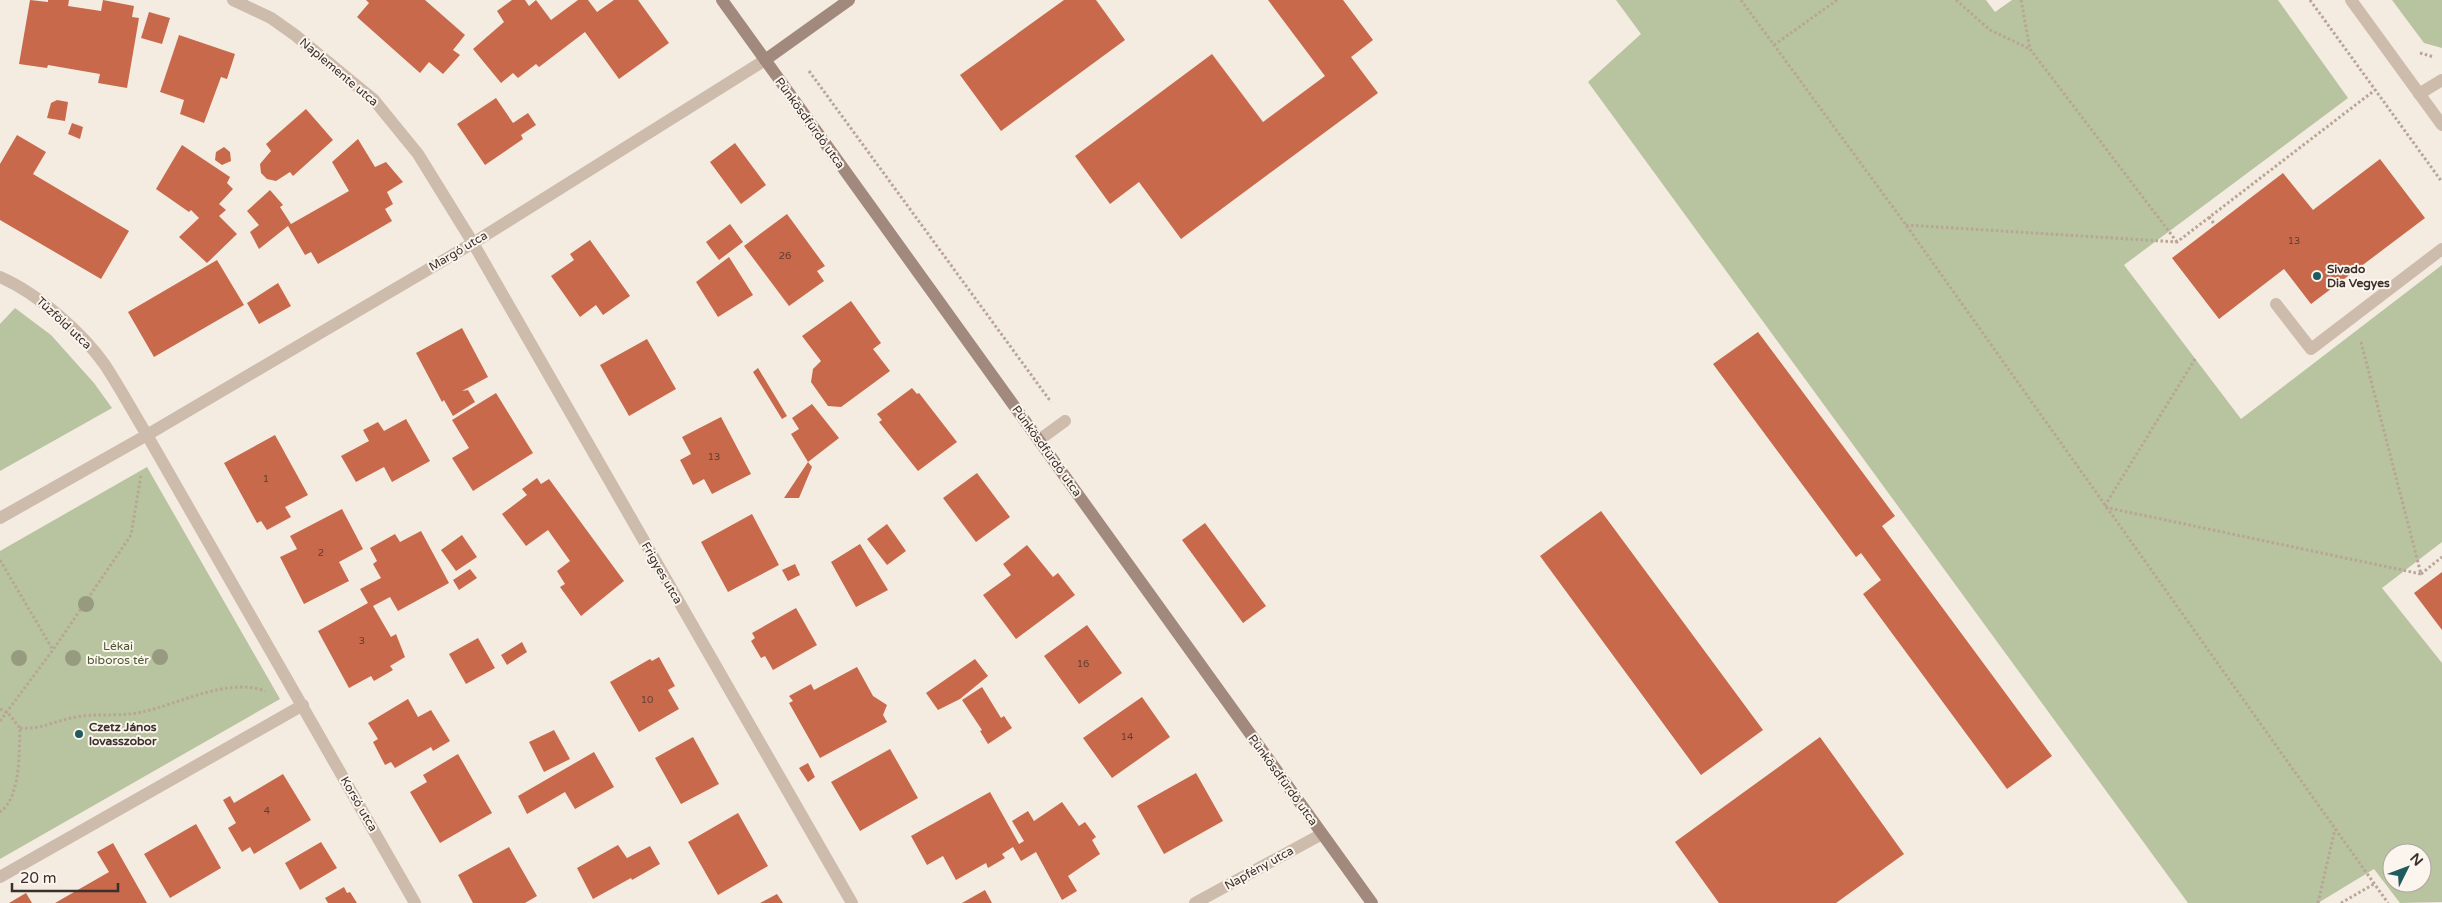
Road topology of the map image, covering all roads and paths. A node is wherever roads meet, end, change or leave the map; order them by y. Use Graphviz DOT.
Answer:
graph roads {
  1 [pos="233,0"];
  2 [pos="722,0"];
  3 [pos="849,0"];
  4 [pos="1741,0"];
  5 [pos="1837,0"];
  6 [pos="1956,0"];
  7 [pos="2021,0"];
  8 [pos="2310,0"];
  9 [pos="2351,0"];
  10 [pos="1774,45"];
  11 [pos="2030,49"];
  12 [pos="765,60"];
  13 [pos="809,72"];
  14 [pos="2442,80"];
  15 [pos="2375,90"];
  16 [pos="2419,94"];
  17 [pos="2442,125"];
  18 [pos="2442,182"];
  19 [pos="2209,218"];
  20 [pos="1906,225"];
  21 [pos="2215,225"];
  22 [pos="2177,242"];
  23 [pos="473,243"];
  24 [pos="2442,249"];
  25 [pos="0,276"];
  26 [pos="2276,304"];
  27 [pos="2355,316"];
  28 [pos="2196,359"];
  29 [pos="1064,421"];
  30 [pos="147,435"];
  31 [pos="1039,440"];
  32 [pos="2104,507"];
  33 [pos="0,518"];
  34 [pos="2442,557"];
  35 [pos="0,560"];
  36 [pos="2420,574"];
  37 [pos="53,650"];
  38 [pos="303,705"];
  39 [pos="0,709"];
  40 [pos="8,713"];
  41 [pos="0,720"];
  42 [pos="20,728"];
  43 [pos="0,812"];
  44 [pos="2334,829"];
  45 [pos="1322,834"];
  46 [pos="0,877"];
  47 [pos="2374,884"];
  48 [pos="415,903"];
  49 [pos="852,903"];
  50 [pos="1196,903"];
  51 [pos="1372,903"];
  52 [pos="2318,903"];
  53 [pos="2341,903"];
  54 [pos="2388,903"];
  1 -- 23 [label="street, Naplemente utca"];
  2 -- 12 [label="street, Pünkösdfürdő utca"];
  3 -- 12 [label="street"];
  4 -- 10 [label="path"];
  5 -- 10 [label="path"];
  6 -- 11 [label="path"];
  7 -- 11 [label="path"];
  8 -- 15 [label="path"];
  9 -- 16 [label="street"];
  10 -- 20 [label="path"];
  11 -- 22 [label="path"];
  12 -- 23 [label="street, Margó utca"];
  12 -- 31 [label="street, Pünkösdfürdő utca"];
  13 -- 29 [label="path"];
  14 -- 16 [label="street"];
  15 -- 18 [label="path"];
  15 -- 19 [label="path"];
  16 -- 17 [label="street"];
  19 -- 21 [label="path"];
  19 -- 22 [label="path"];
  20 -- 22 [label="path"];
  20 -- 32 [label="path"];
  23 -- 30 [label="street, Margó utca"];
  23 -- 49 [label="street, Frigyes utca"];
  24 -- 27 [label="street"];
  25 -- 30 [label="street, Tűzföld utca"];
  26 -- 27 [label="street"];
  27 -- 36 [label="path"];
  28 -- 32 [label="path"];
  29 -- 31 [label="street"];
  30 -- 33 [label="street"];
  30 -- 37 [label="path"];
  30 -- 38 [label="street"];
  31 -- 45 [label="street, Pünkösdfürdő utca"];
  32 -- 36 [label="path"];
  32 -- 44 [label="path"];
  34 -- 36 [label="path"];
  35 -- 37 [label="path"];
  37 -- 40 [label="path"];
  38 -- 42 [label="path"];
  38 -- 46 [label="street"];
  38 -- 48 [label="street, Korsó utca"];
  39 -- 40 [label="path"];
  40 -- 41 [label="path"];
  40 -- 42 [label="path"];
  42 -- 43 [label="path"];
  44 -- 47 [label="path"];
  44 -- 52 [label="path"];
  45 -- 50 [label="street, Napfény utca"];
  45 -- 51 [label="street, Pünkösdfürdő utca"];
  47 -- 53 [label="path"];
  47 -- 54 [label="path"];
}
